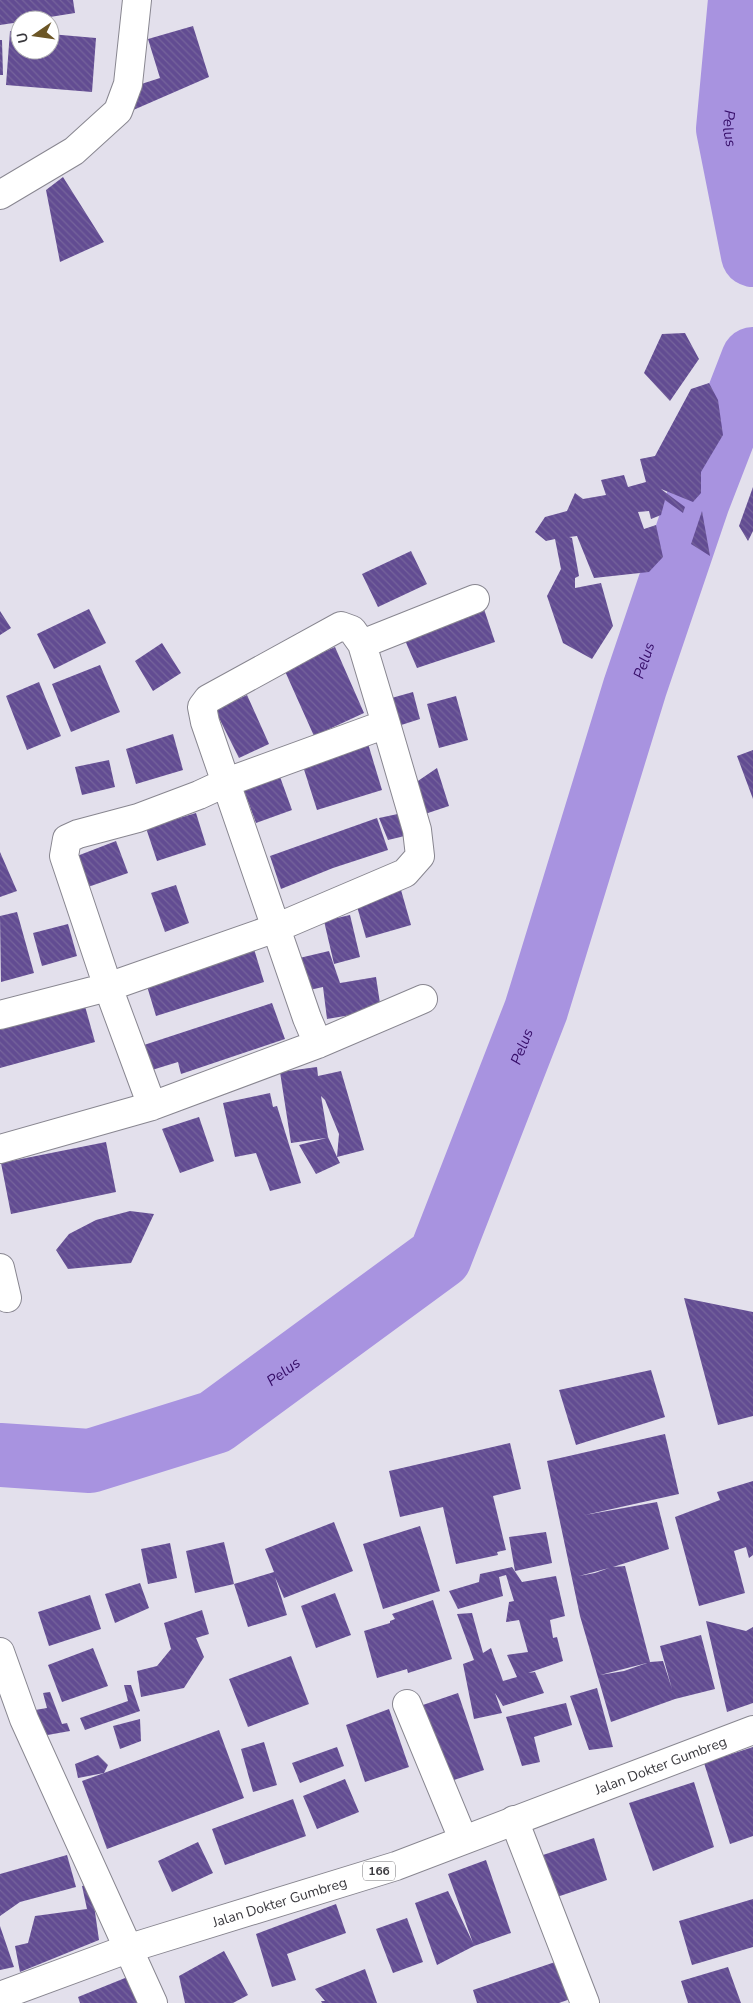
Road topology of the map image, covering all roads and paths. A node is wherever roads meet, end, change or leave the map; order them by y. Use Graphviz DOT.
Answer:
graph roads {
  1 [pos="137,0"];
  2 [pos="0,195"];
  3 [pos="475,599"];
  4 [pos="362,644"];
  5 [pos="386,724"];
  6 [pos="227,782"];
  7 [pos="276,928"];
  8 [pos="108,987"];
  9 [pos="423,999"];
  10 [pos="0,1015"];
  11 [pos="318,1044"];
  12 [pos="152,1106"];
  13 [pos="0,1148"];
  14 [pos="0,1268"];
  15 [pos="7,1298"];
  16 [pos="0,1652"];
  17 [pos="407,1704"];
  18 [pos="753,1730"];
  19 [pos="514,1820"];
  20 [pos="463,1839"];
  21 [pos="130,1948"];
  22 [pos="0,1996"];
  23 [pos="154,2003"];
  24 [pos="585,2003"];
  1 -- 2 [label="street"];
  3 -- 4 [label="street"];
  4 -- 5 [label="street"];
  4 -- 6 [label="street"];
  5 -- 6 [label="street"];
  5 -- 7 [label="street"];
  6 -- 7 [label="street"];
  6 -- 8 [label="street"];
  7 -- 8 [label="street"];
  7 -- 11 [label="street"];
  8 -- 10 [label="street"];
  8 -- 12 [label="street"];
  9 -- 11 [label="street"];
  11 -- 12 [label="street"];
  12 -- 13 [label="street"];
  14 -- 15 [label="street"];
  16 -- 21 [label="street"];
  17 -- 20 [label="street"];
  18 -- 19 [label="street, Jalan Dokter Gumbreg / 166"];
  19 -- 20 [label="street, Jalan Dokter Gumbreg / 166"];
  19 -- 24 [label="street"];
  20 -- 21 [label="street, Jalan Dokter Gumbreg / 166"];
  21 -- 22 [label="street, Jalan Dokter Gumbreg / 166"];
  21 -- 23 [label="street"];
}
